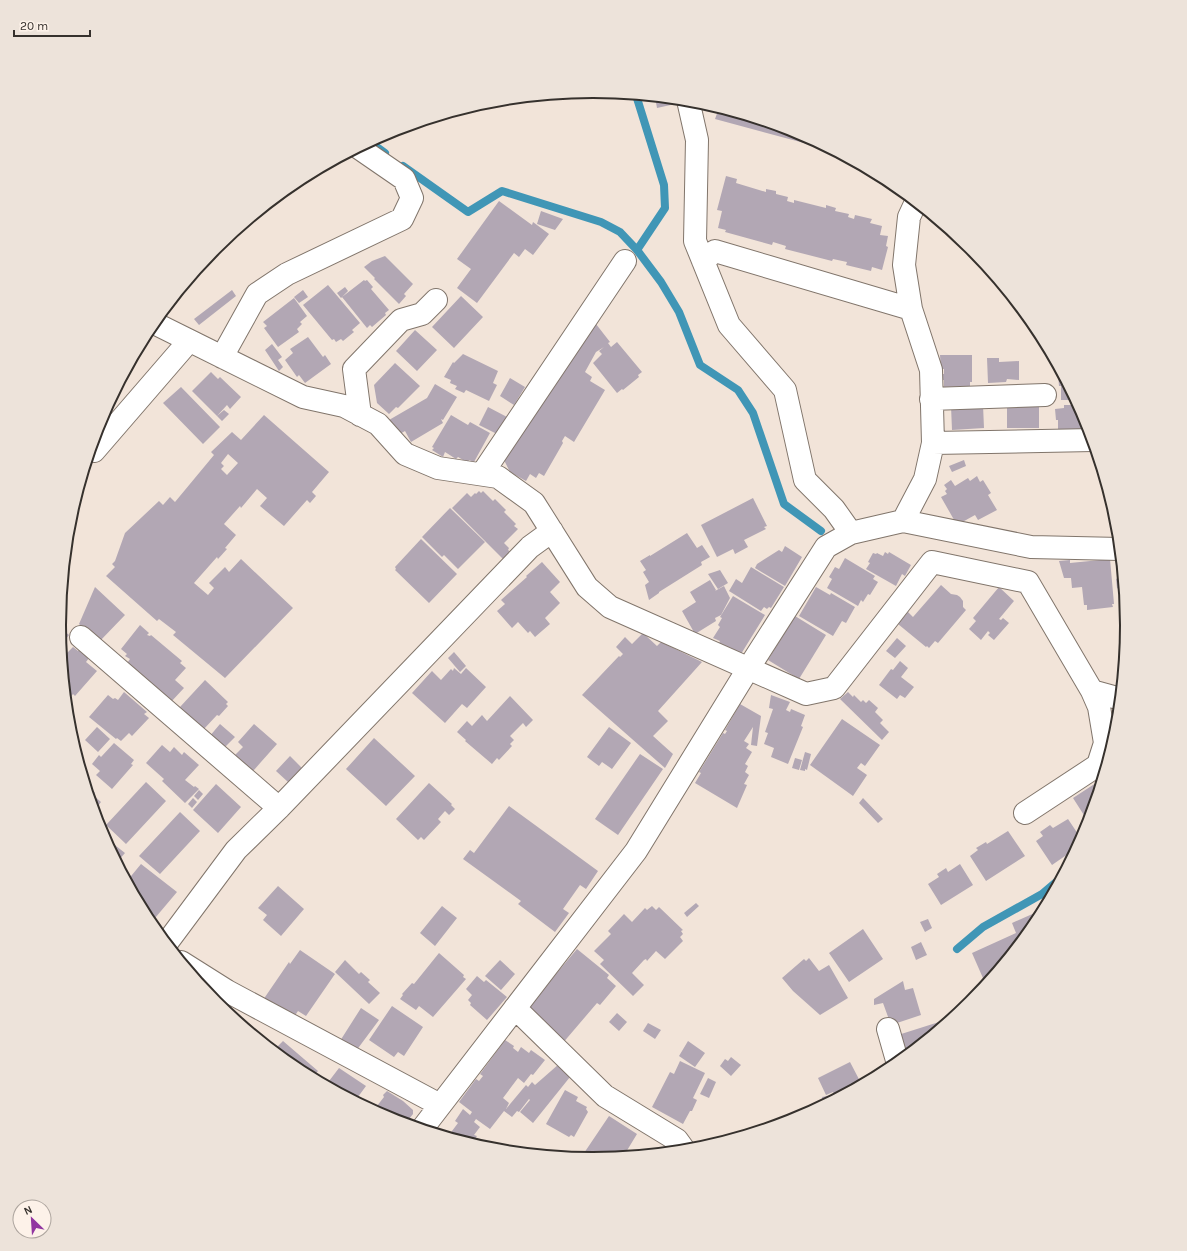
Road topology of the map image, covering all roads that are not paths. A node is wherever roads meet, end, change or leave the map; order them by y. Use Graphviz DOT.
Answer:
graph roads {
  1 [pos="690,107"];
  2 [pos="363,151"];
  3 [pos="914,206"];
  4 [pos="625,261"];
  5 [pos="703,261"];
  6 [pos="436,300"];
  7 [pos="911,309"];
  8 [pos="160,326"];
  9 [pos="189,340"];
  10 [pos="222,357"];
  11 [pos="1045,395"];
  12 [pos="931,399"];
  13 [pos="360,415"];
  14 [pos="1087,440"];
  15 [pos="932,443"];
  16 [pos="97,447"];
  17 [pos="482,474"];
  18 [pos="903,521"];
  19 [pos="552,531"];
  20 [pos="850,533"];
  21 [pos="1115,549"];
  22 [pos="81,637"];
  23 [pos="748,669"];
  24 [pos="1092,691"];
  25 [pos="1115,697"];
  26 [pos="279,808"];
  27 [pos="1026,813"];
  28 [pos="170,939"];
  29 [pos="195,971"];
  30 [pos="515,1008"];
  31 [pos="888,1030"];
  32 [pos="896,1058"];
  33 [pos="440,1105"];
  34 [pos="425,1125"];
  35 [pos="681,1145"];
  1 -- 5 [label="street"];
  2 -- 10 [label="street"];
  3 -- 7 [label="street"];
  4 -- 17 [label="street"];
  5 -- 7 [label="street"];
  5 -- 20 [label="street"];
  6 -- 13 [label="street"];
  7 -- 12 [label="street"];
  8 -- 9 [label="street"];
  9 -- 10 [label="street"];
  9 -- 16 [label="street"];
  10 -- 13 [label="street"];
  11 -- 12 [label="street"];
  12 -- 15 [label="street"];
  13 -- 17 [label="street"];
  14 -- 15 [label="street"];
  15 -- 18 [label="street"];
  17 -- 19 [label="street"];
  18 -- 20 [label="street"];
  18 -- 21 [label="street"];
  19 -- 23 [label="street"];
  19 -- 26 [label="street"];
  20 -- 23 [label="street"];
  22 -- 26 [label="street"];
  23 -- 24 [label="street"];
  23 -- 30 [label="street"];
  24 -- 25 [label="street"];
  24 -- 27 [label="street"];
  26 -- 28 [label="street"];
  29 -- 33 [label="street"];
  30 -- 33 [label="street"];
  30 -- 35 [label="street"];
  31 -- 32 [label="street"];
  33 -- 34 [label="street"];
}
